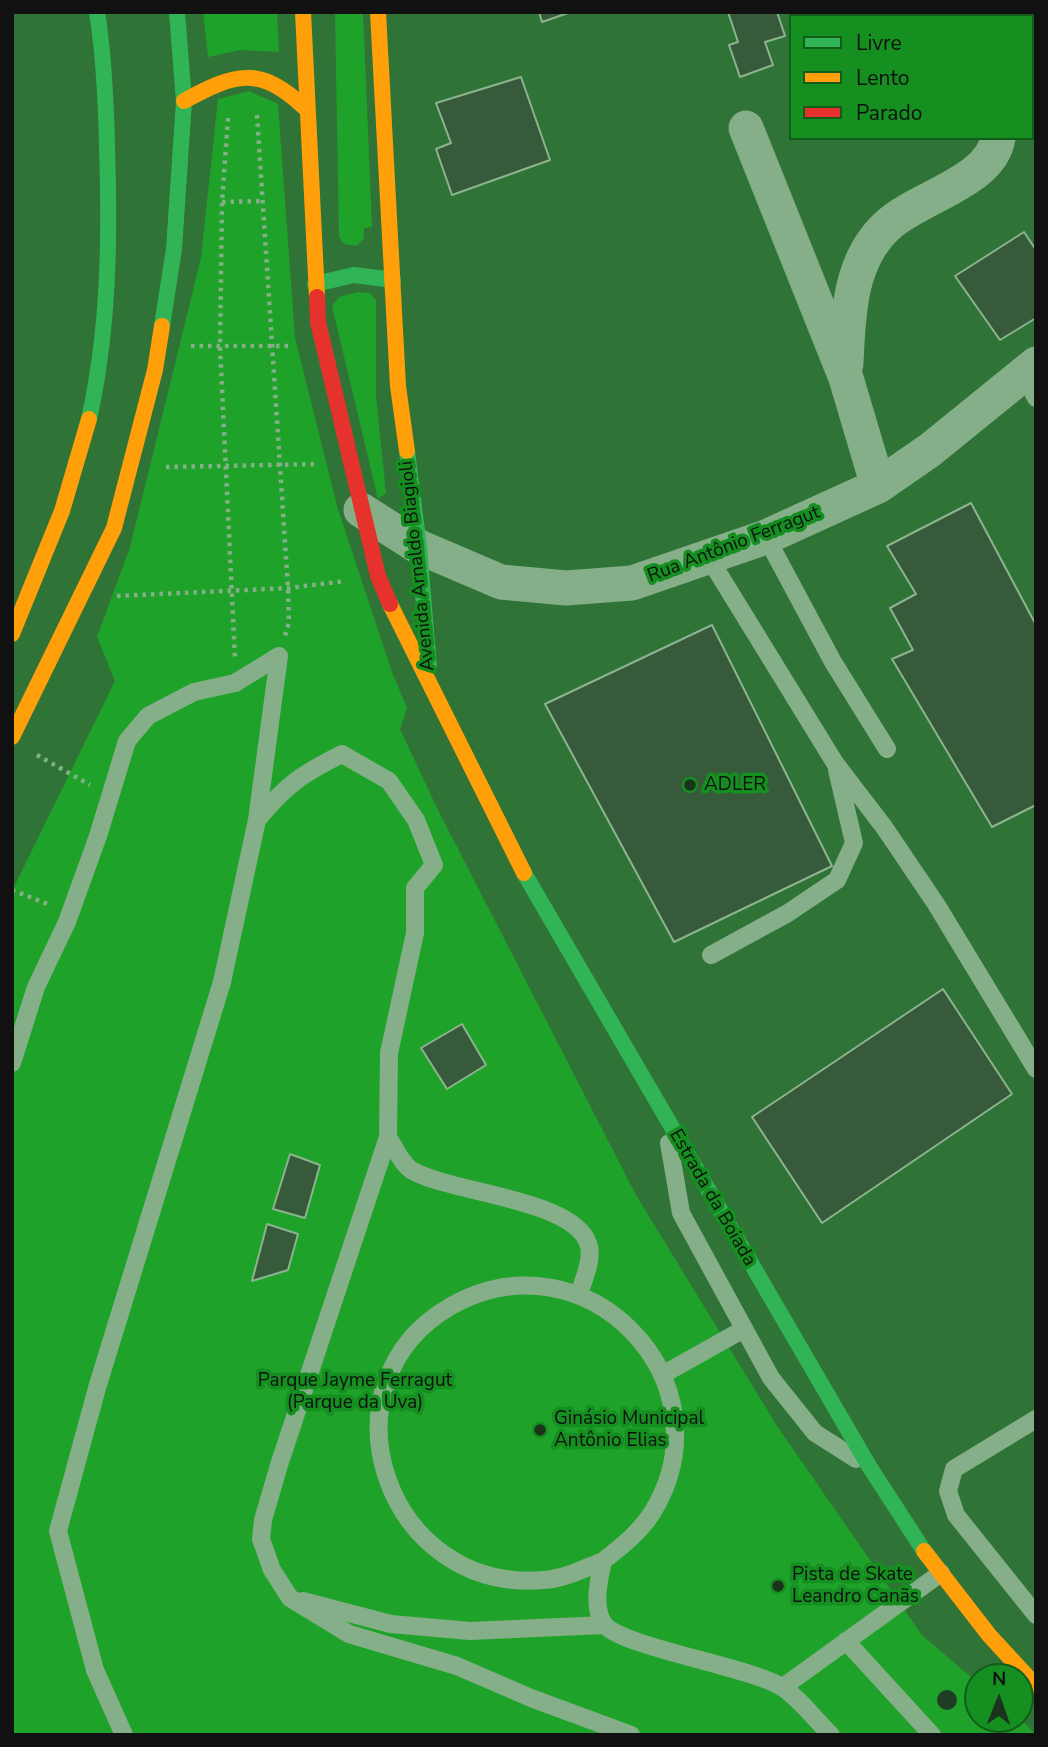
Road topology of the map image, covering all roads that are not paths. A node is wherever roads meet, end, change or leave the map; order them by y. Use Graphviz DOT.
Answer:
graph roads {
  1 [pos="97,12"];
  2 [pos="177,12"];
  3 [pos="303,12"];
  4 [pos="378,12"];
  5 [pos="184,101"];
  6 [pos="305,108"];
  7 [pos="746,128"];
  8 [pos="998,140"];
  9 [pos="393,280"];
  10 [pos="315,284"];
  11 [pos="846,378"];
  12 [pos="1032,379"];
  13 [pos="878,486"];
  14 [pos="361,510"];
  15 [pos="766,537"];
  16 [pos="419,547"];
  17 [pos="709,558"];
  18 [pos="12,634"];
  19 [pos="430,683"];
  20 [pos="12,737"];
  21 [pos="887,749"];
  22 [pos="835,763"];
  23 [pos="257,820"];
  24 [pos="712,955"];
  25 [pos="12,1063"];
  26 [pos="1036,1069"];
  27 [pos="666,1119"];
  28 [pos="388,1136"];
  29 [pos="579,1295"];
  30 [pos="744,1329"];
  31 [pos="662,1375"];
  32 [pos="1036,1419"];
  33 [pos="869,1466"];
  34 [pos="603,1561"];
  35 [pos="941,1573"];
  36 [pos="290,1598"];
  37 [pos="1036,1615"];
  38 [pos="604,1625"];
  39 [pos="846,1641"];
  40 [pos="1036,1686"];
  41 [pos="783,1687"];
  42 [pos="124,1735"];
  43 [pos="631,1735"];
  44 [pos="831,1735"];
  45 [pos="932,1735"];
  1 -- 18 [label="main road"];
  2 -- 5 [label="main road"];
  3 -- 6 [label="main road, Avenida Arnaldo Biagioli"];
  4 -- 9 [label="main road, Avenida Arnaldo Biagioli"];
  5 -- 6 [label="main road"];
  5 -- 20 [label="main road"];
  6 -- 10 [label="main road, Avenida Arnaldo Biagioli"];
  7 -- 11 [label="street"];
  8 -- 11 [label="street"];
  9 -- 10 [label="main road"];
  9 -- 16 [label="main road, Avenida Arnaldo Biagioli"];
  10 -- 14 [label="main road, Avenida Arnaldo Biagioli"];
  11 -- 13 [label="street"];
  12 -- 13 [label="street, Rua Antônio Ferragut"];
  13 -- 15 [label="street, Rua Antônio Ferragut"];
  14 -- 16 [label="street, Rua Antônio Ferragut"];
  14 -- 19 [label="main road, Avenida Arnaldo Biagioli"];
  15 -- 17 [label="street, Rua Antônio Ferragut"];
  15 -- 21 [label="lane"];
  16 -- 17 [label="street, Rua Antônio Ferragut"];
  16 -- 19 [label="main road, Avenida Arnaldo Biagioli"];
  17 -- 22 [label="lane"];
  19 -- 27 [label="main road, Estrada da Boiada"];
  22 -- 24 [label="lane"];
  22 -- 26 [label="lane"];
  23 -- 25 [label="lane"];
  23 -- 28 [label="lane"];
  23 -- 42 [label="lane"];
  27 -- 30 [label="lane"];
  27 -- 33 [label="main road, Estrada da Boiada"];
  28 -- 29 [label="lane"];
  28 -- 36 [label="lane"];
  29 -- 31 [label="lane"];
  29 -- 34 [label="lane"];
  30 -- 31 [label="lane"];
  30 -- 33 [label="lane"];
  31 -- 34 [label="lane"];
  32 -- 37 [label="lane"];
  33 -- 35 [label="main road, Estrada da Boiada"];
  34 -- 38 [label="lane"];
  35 -- 39 [label="lane"];
  35 -- 40 [label="main road, Estrada da Boiada"];
  36 -- 38 [label="lane"];
  36 -- 43 [label="lane"];
  38 -- 41 [label="lane"];
  39 -- 41 [label="lane"];
  39 -- 45 [label="lane"];
  41 -- 44 [label="lane"];
}
